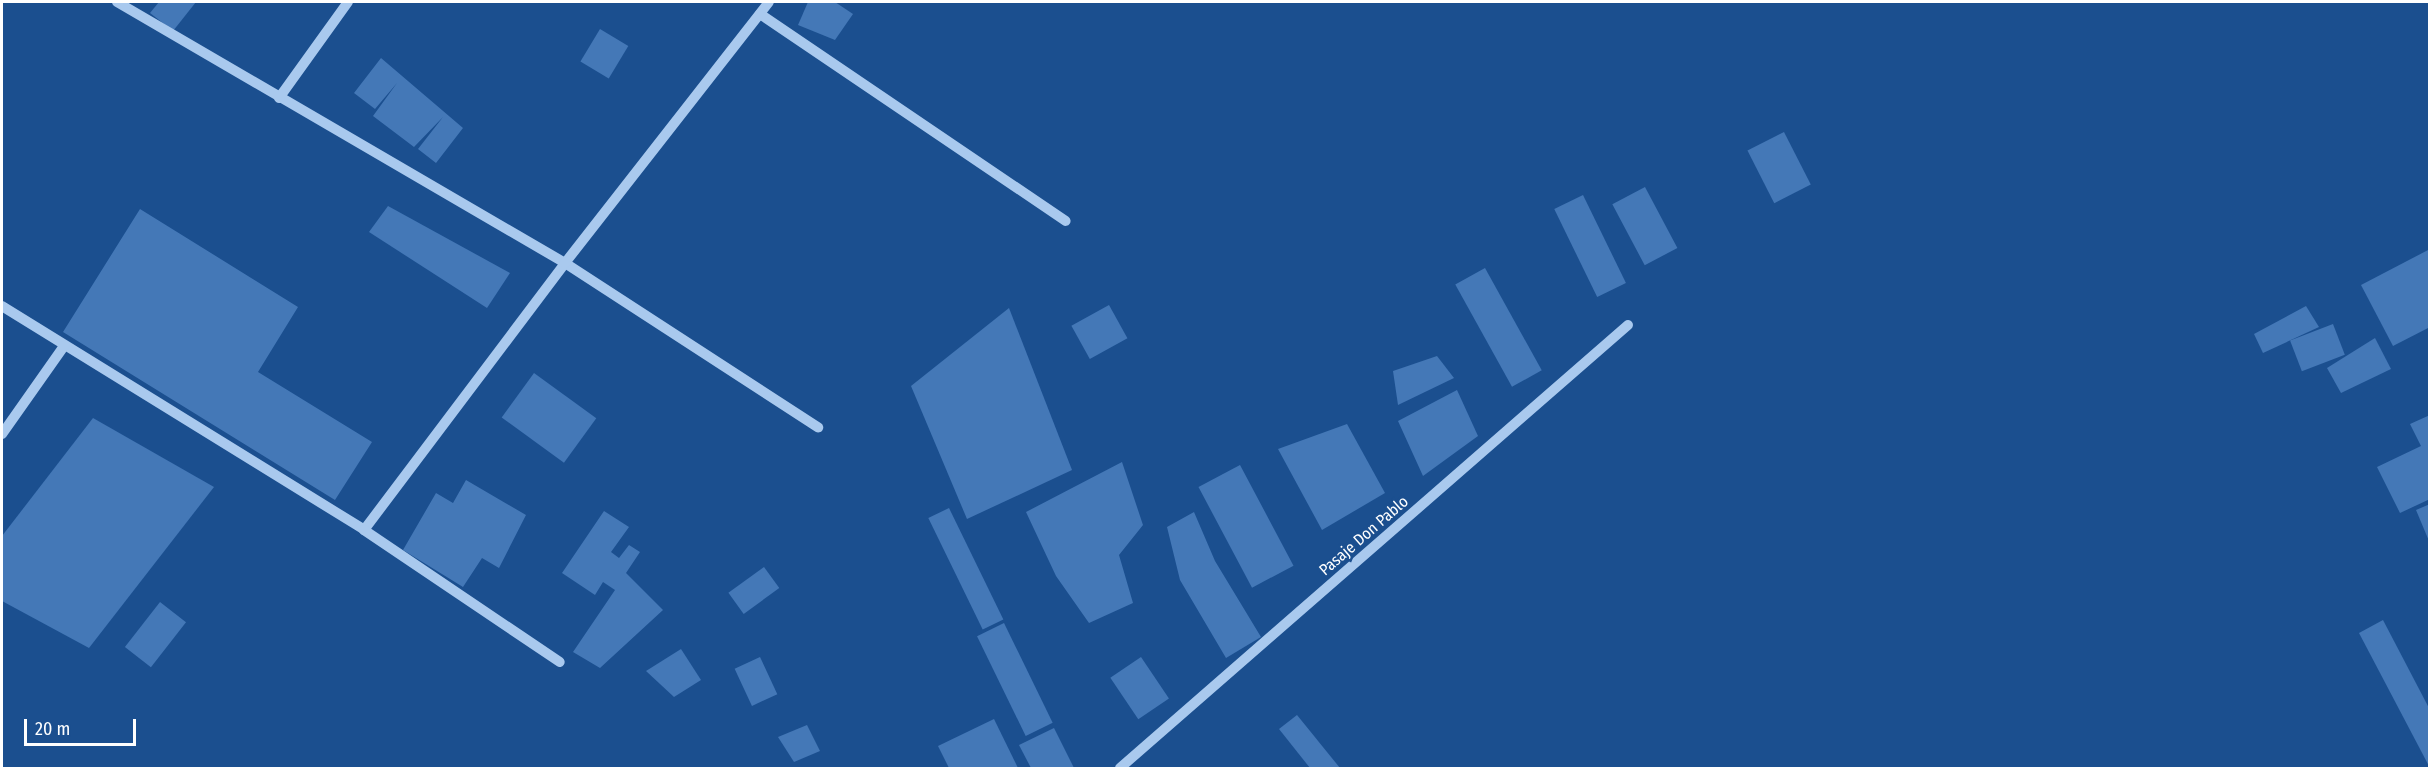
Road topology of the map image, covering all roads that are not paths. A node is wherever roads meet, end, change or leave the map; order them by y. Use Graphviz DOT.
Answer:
graph roads {
  1 [pos="117,2"];
  2 [pos="348,2"];
  3 [pos="769,2"];
  4 [pos="759,14"];
  5 [pos="279,98"];
  6 [pos="1066,221"];
  7 [pos="565,263"];
  8 [pos="2,306"];
  9 [pos="1628,325"];
  10 [pos="64,346"];
  11 [pos="818,426"];
  12 [pos="2,434"];
  13 [pos="364,530"];
  14 [pos="560,662"];
  15 [pos="1120,768"];
  1 -- 5 [label="street"];
  2 -- 5 [label="street"];
  3 -- 4 [label="street"];
  4 -- 6 [label="street"];
  4 -- 7 [label="street"];
  5 -- 7 [label="street"];
  7 -- 11 [label="street"];
  7 -- 13 [label="street"];
  8 -- 10 [label="street"];
  9 -- 15 [label="street, Pasaje Don Pablo"];
  10 -- 12 [label="street"];
  10 -- 13 [label="street"];
  13 -- 14 [label="street"];
}
